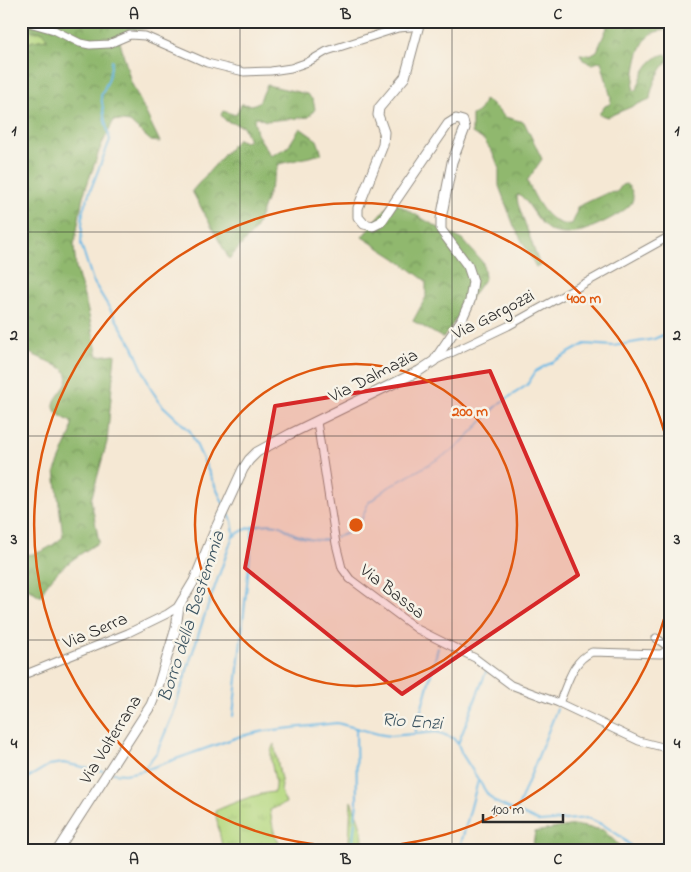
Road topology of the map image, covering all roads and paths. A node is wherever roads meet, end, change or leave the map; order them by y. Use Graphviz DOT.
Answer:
graph roads {
  1 [pos="22,21"];
  2 [pos="419,22"];
  3 [pos="670,236"];
  4 [pos="434,361"];
  5 [pos="317,422"];
  6 [pos="179,606"];
  7 [pos="656,638"];
  8 [pos="21,676"];
  9 [pos="560,702"];
  10 [pos="670,749"];
  11 [pos="57,851"];
  1 -- 2 [label="street"];
  2 -- 4 [label="main road, Via Dalmazia"];
  3 -- 4 [label="street, Via Gargozzi"];
  4 -- 5 [label="main road, Via Dalmazia"];
  5 -- 6 [label="main road, Via Dalmazia"];
  5 -- 9 [label="street, Via Bassa"];
  6 -- 8 [label="street, Via Serra"];
  6 -- 11 [label="main road, Via Volterrana"];
  7 -- 9 [label="street"];
  9 -- 10 [label="street, Via Bassa"];
}
